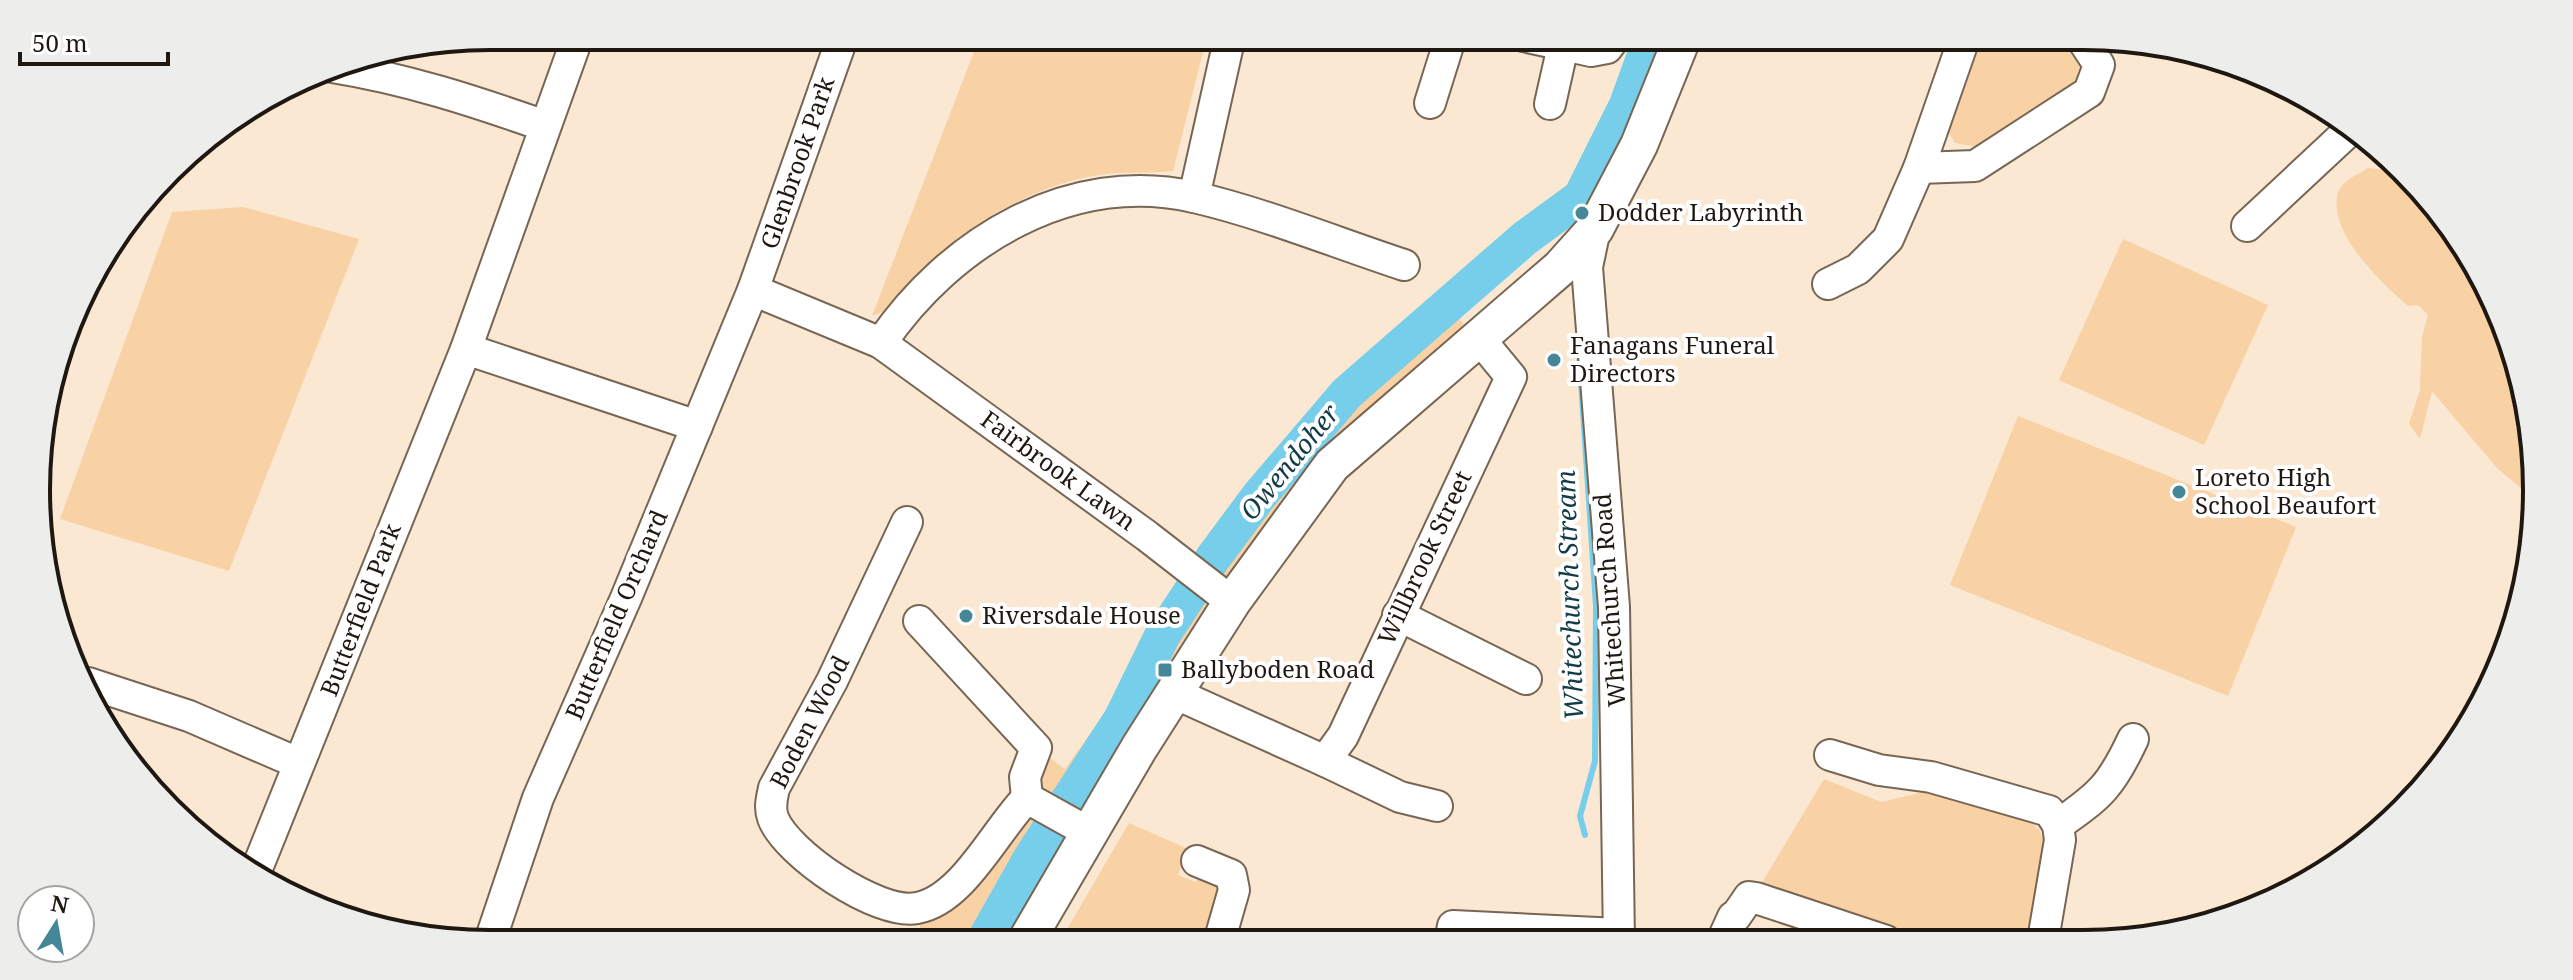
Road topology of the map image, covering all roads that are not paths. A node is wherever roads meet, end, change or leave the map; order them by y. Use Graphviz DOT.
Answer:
graph roads {
  1 [pos="573,50"];
  2 [pos="838,50"];
  3 [pos="1227,50"];
  4 [pos="1447,50"];
  5 [pos="1562,50"];
  6 [pos="1677,50"];
  7 [pos="1960,50"];
  8 [pos="2089,50"];
  9 [pos="356,71"];
  10 [pos="1430,103"];
  11 [pos="1550,104"];
  12 [pos="545,126"];
  13 [pos="2344,136"];
  14 [pos="1919,168"];
  15 [pos="1194,197"];
  16 [pos="2247,226"];
  17 [pos="1595,229"];
  18 [pos="1566,262"];
  19 [pos="1404,265"];
  20 [pos="1828,284"];
  21 [pos="753,290"];
  22 [pos="1589,307"];
  23 [pos="1478,337"];
  24 [pos="881,343"];
  25 [pos="466,349"];
  26 [pos="697,426"];
  27 [pos="907,522"];
  28 [pos="1211,586"];
  29 [pos="1398,615"];
  30 [pos="919,621"];
  31 [pos="1526,679"];
  32 [pos="95,685"];
  33 [pos="1174,693"];
  34 [pos="2133,739"];
  35 [pos="1830,755"];
  36 [pos="1325,761"];
  37 [pos="298,763"];
  38 [pos="1437,806"];
  39 [pos="1057,815"];
  40 [pos="2058,825"];
  41 [pos="1197,861"];
  42 [pos="259,864"];
  43 [pos="1730,925"];
  44 [pos="494,930"];
  45 [pos="1028,930"];
  46 [pos="1222,930"];
  47 [pos="1452,930"];
  48 [pos="1508,930"];
  49 [pos="1619,930"];
  50 [pos="1846,930"];
  51 [pos="2045,930"];
  1 -- 12 [label="street, Butterfield Park"];
  2 -- 21 [label="street, Glenbrook Park"];
  3 -- 15 [label="street"];
  4 -- 10 [label="street"];
  5 -- 11 [label="street"];
  6 -- 17 [label="main road"];
  7 -- 14 [label="street"];
  8 -- 14 [label="street"];
  9 -- 12 [label="street"];
  12 -- 25 [label="street, Butterfield Park"];
  13 -- 16 [label="street"];
  14 -- 20 [label="street"];
  15 -- 19 [label="street"];
  15 -- 24 [label="street"];
  17 -- 18 [label="main road"];
  17 -- 22 [label="street, Whitechurch Road"];
  18 -- 22 [label="street"];
  18 -- 23 [label="main road"];
  21 -- 24 [label="street, Fairbrook Lawn"];
  21 -- 26 [label="street, Butterfield Orchard"];
  22 -- 49 [label="street, Whitechurch Road"];
  23 -- 28 [label="main road"];
  23 -- 29 [label="street, Willbrook Street"];
  24 -- 28 [label="street, Fairbrook Lawn"];
  25 -- 26 [label="street"];
  25 -- 37 [label="street, Butterfield Park"];
  26 -- 44 [label="street, Butterfield Orchard"];
  27 -- 39 [label="street, Boden Wood"];
  28 -- 33 [label="main road"];
  29 -- 31 [label="street"];
  29 -- 36 [label="street, Willbrook Street"];
  30 -- 39 [label="street"];
  32 -- 37 [label="street"];
  33 -- 36 [label="street"];
  33 -- 39 [label="main road"];
  34 -- 40 [label="street"];
  35 -- 40 [label="street"];
  36 -- 38 [label="street"];
  37 -- 42 [label="street, Butterfield Park"];
  39 -- 45 [label="main road"];
  40 -- 51 [label="street"];
  41 -- 46 [label="street"];
  43 -- 50 [label="street"];
  47 -- 48 [label="street"];
}
